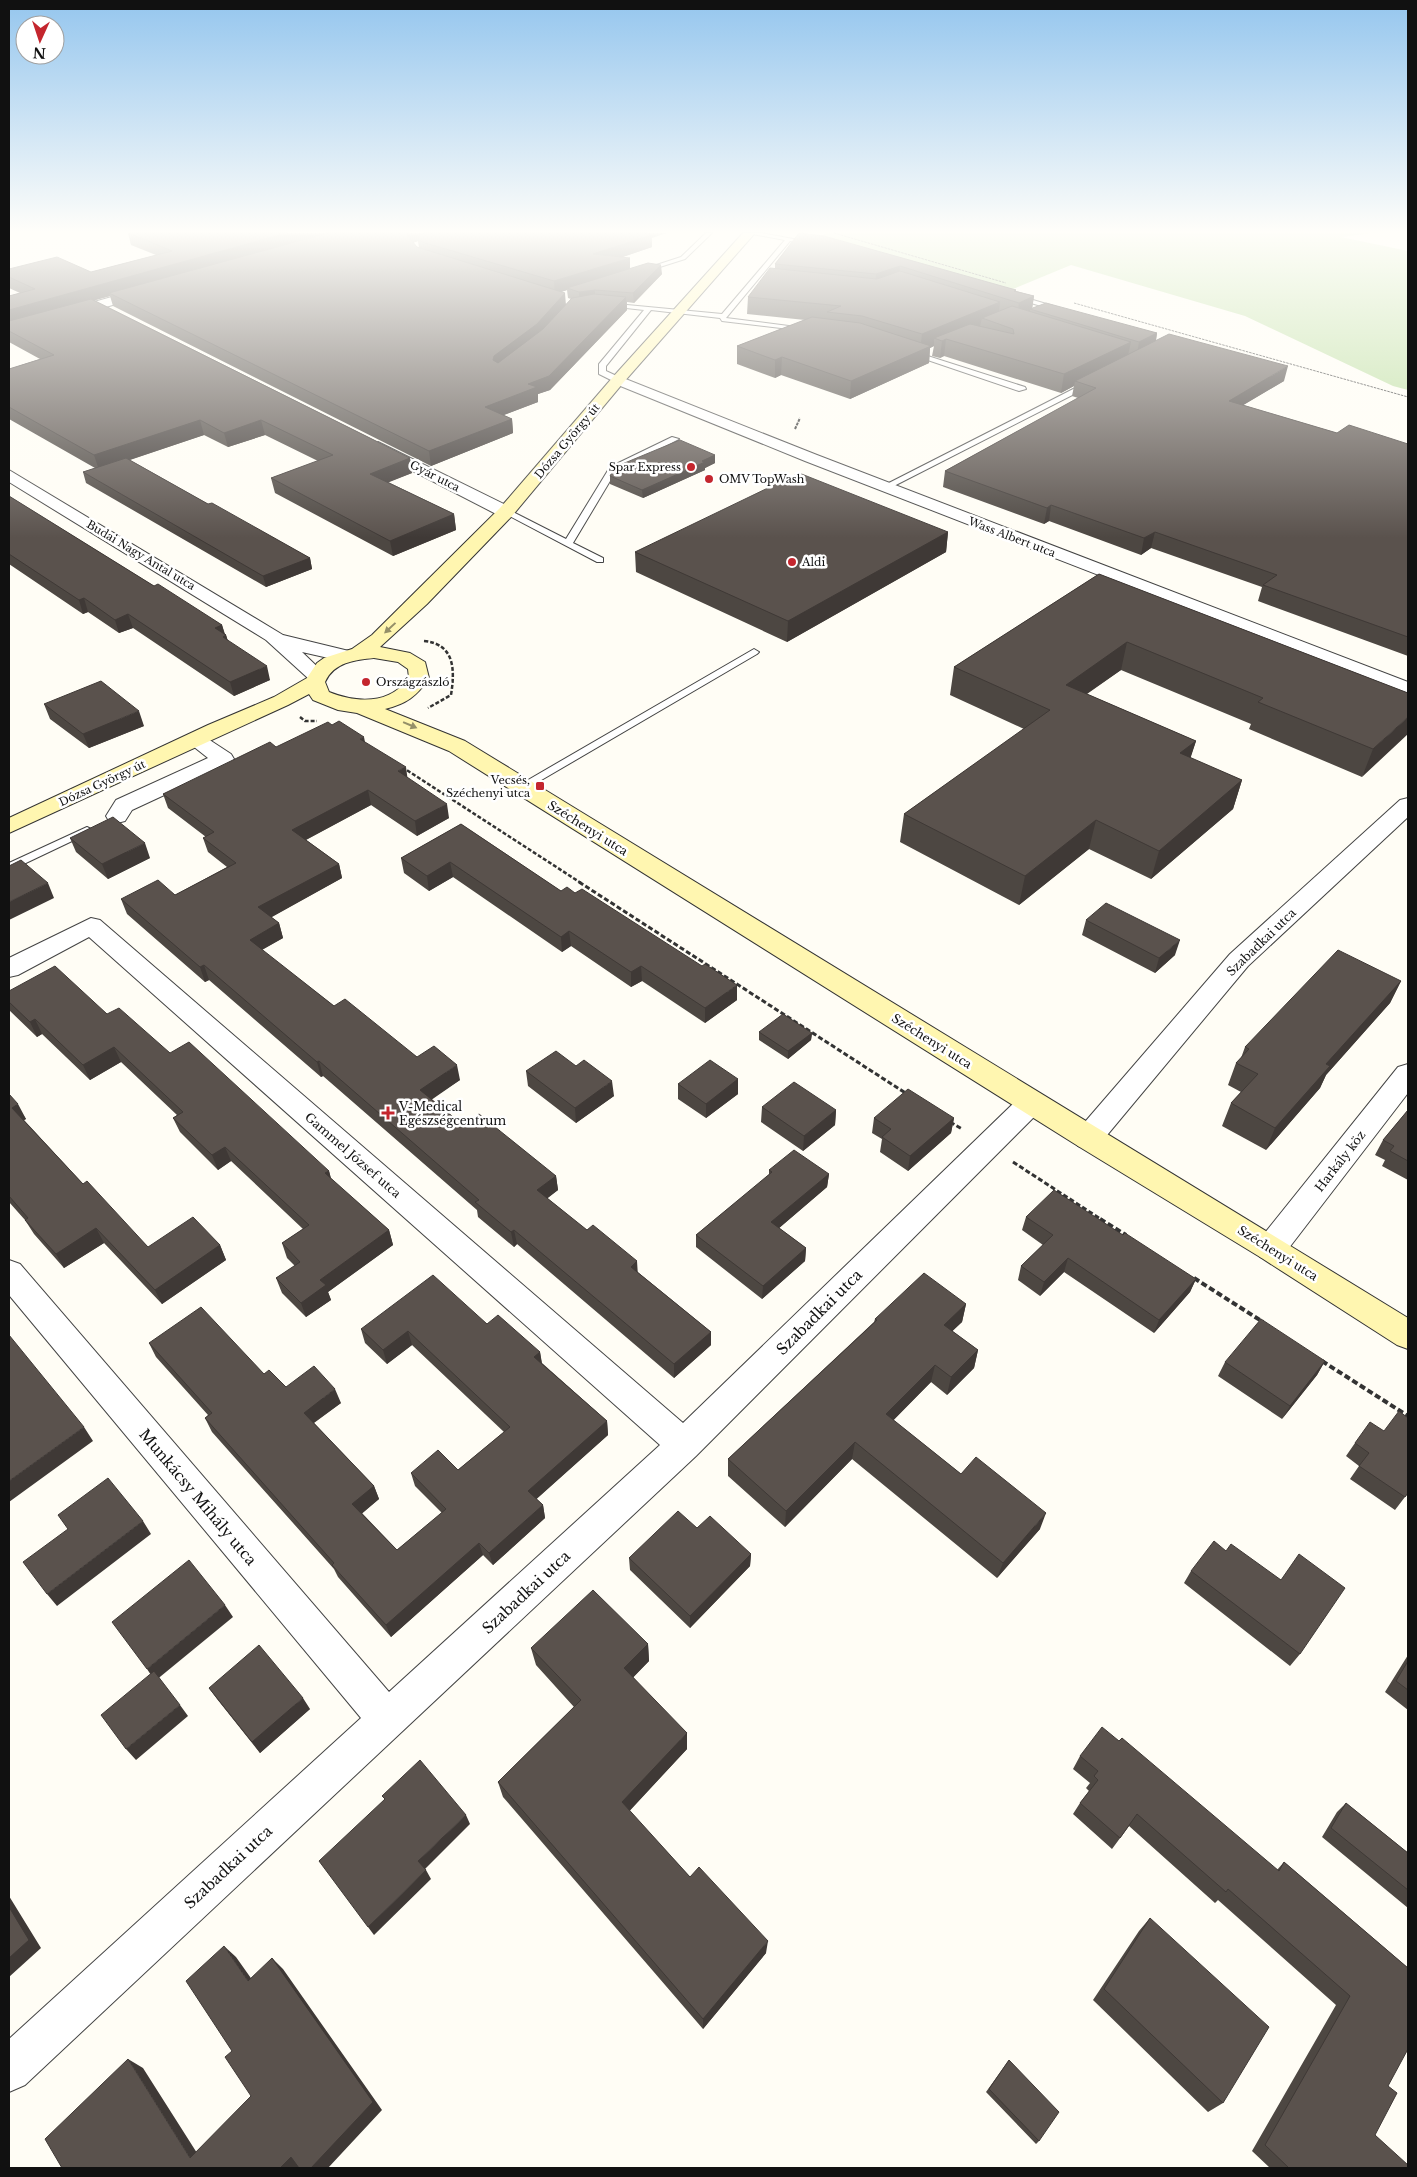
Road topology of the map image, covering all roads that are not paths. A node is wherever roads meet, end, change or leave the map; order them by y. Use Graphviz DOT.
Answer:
graph roads {
  1 [pos="627,335"];
  2 [pos="658,335"];
  3 [pos="936,350"];
  4 [pos="904,351"];
  5 [pos="921,356"];
  6 [pos="618,380"];
  7 [pos="1097,381"];
  8 [pos="1022,389"];
  9 [pos="675,439"];
  10 [pos="363,440"];
  11 [pos="9,475"];
  12 [pos="885,487"];
  13 [pos="506,512"];
  14 [pos="568,543"];
  15 [pos="600,560"];
  16 [pos="420,600"];
  17 [pos="273,636"];
  18 [pos="406,644"];
  19 [pos="754,652"];
  20 [pos="352,655"];
  21 [pos="316,679"];
  22 [pos="1408,689"];
  23 [pos="418,703"];
  24 [pos="364,708"];
  25 [pos="328,713"];
  26 [pos="216,729"];
  27 [pos="195,739"];
  28 [pos="457,746"];
  29 [pos="522,787"];
  30 [pos="1408,804"];
  31 [pos="108,820"];
  32 [pos="9,826"];
  33 [pos="9,867"];
  34 [pos="9,969"];
  35 [pos="1408,1074"];
  36 [pos="1032,1103"];
  37 [pos="1088,1138"];
  38 [pos="1271,1248"];
  39 [pos="9,1273"];
  40 [pos="1408,1335"];
  41 [pos="684,1445"];
  42 [pos="388,1720"];
  43 [pos="9,2069"];
  1 -- 6 [label="lane"];
  2 -- 6 [label="main road, Dózsa György út"];
  3 -- 5 [label="lane"];
  4 -- 5 [label="lane"];
  5 -- 8 [label="lane"];
  6 -- 12 [label="street, Wass Albert utca"];
  6 -- 13 [label="main road, Dózsa György út"];
  7 -- 12 [label="lane"];
  9 -- 14 [label="lane"];
  10 -- 13 [label="street, Gyár utca"];
  11 -- 17 [label="street, Budai Nagy Antal utca"];
  12 -- 22 [label="street, Wass Albert utca"];
  13 -- 14 [label="lane"];
  13 -- 16 [label="main road, Dózsa György út"];
  14 -- 15 [label="lane"];
  16 -- 18 [label="main road, Dózsa György út"];
  16 -- 20 [label="main road, Dózsa György út, one-way"];
  17 -- 20 [label="street, Budai Nagy Antal utca"];
  17 -- 21 [label="street, Budai Nagy Antal utca"];
  18 -- 20 [label="main road"];
  18 -- 23 [label="main road"];
  19 -- 29 [label="lane"];
  20 -- 21 [label="main road, Dózsa György út"];
  21 -- 25 [label="main road"];
  21 -- 26 [label="main road, Dózsa György út"];
  23 -- 24 [label="main road"];
  23 -- 28 [label="main road, Széchenyi utca"];
  24 -- 25 [label="main road"];
  24 -- 28 [label="main road, Széchenyi utca, one-way"];
  25 -- 26 [label="main road, Dózsa György út"];
  26 -- 27 [label="main road, Dózsa György út"];
  27 -- 31 [label="street"];
  27 -- 32 [label="main road, Dózsa György út"];
  28 -- 29 [label="main road, Széchenyi utca"];
  29 -- 36 [label="main road, Széchenyi utca"];
  30 -- 37 [label="street, Szabadkai utca"];
  31 -- 33 [label="lane"];
  34 -- 41 [label="street, Gammel József utca"];
  35 -- 38 [label="street, Harkály köz"];
  36 -- 37 [label="main road, Széchenyi utca"];
  36 -- 41 [label="street, Szabadkai utca"];
  37 -- 38 [label="main road, Széchenyi utca"];
  38 -- 40 [label="main road, Széchenyi utca"];
  39 -- 42 [label="street, Munkácsy Mihály utca"];
  41 -- 42 [label="street, Szabadkai utca"];
  42 -- 43 [label="street, Szabadkai utca"];
}
